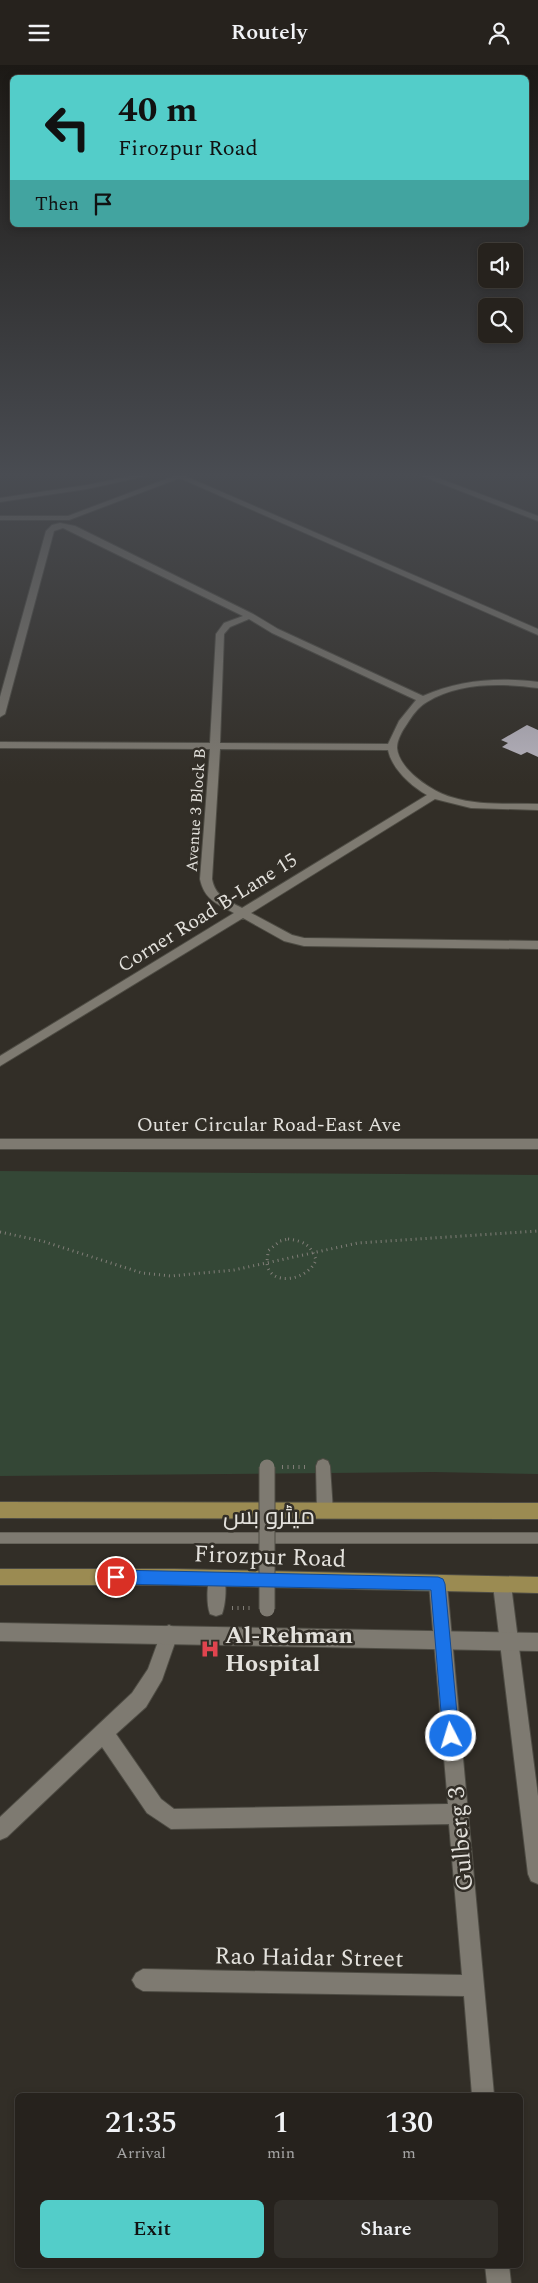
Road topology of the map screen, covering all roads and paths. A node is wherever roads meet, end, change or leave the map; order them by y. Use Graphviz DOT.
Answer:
graph roads {
  1 [pos="38,577"];
  2 [pos="170,577"];
  3 [pos="410,577"];
  4 [pos="250,616"];
  5 [pos="538,632"];
  6 [pos="538,685"];
  7 [pos="423,700"];
  8 [pos="0,714"];
  9 [pos="0,745"];
  10 [pos="216,746"];
  11 [pos="392,747"];
  12 [pos="434,795"];
  13 [pos="538,807"];
  14 [pos="241,913"];
  15 [pos="538,945"];
  16 [pos="0,1062"];
  17 [pos="0,1144"];
  18 [pos="538,1144"];
  19 [pos="538,1231"];
  20 [pos="0,1232"];
  21 [pos="314,1253"];
  22 [pos="266,1264"];
  23 [pos="323,1466"];
  24 [pos="267,1467"];
  25 [pos="0,1510"];
  26 [pos="325,1511"];
  27 [pos="538,1511"];
  28 [pos="538,1538"];
  29 [pos="0,1539"];
  30 [pos="0,1577"];
  31 [pos="217,1578"];
  32 [pos="438,1584"];
  33 [pos="502,1585"];
  34 [pos="538,1585"];
  35 [pos="216,1608"];
  36 [pos="267,1609"];
  37 [pos="0,1632"];
  38 [pos="169,1635"];
  39 [pos="443,1639"];
  40 [pos="509,1641"];
  41 [pos="538,1642"];
  42 [pos="104,1733"];
  43 [pos="458,1814"];
  44 [pos="0,1830"];
  45 [pos="538,1874"];
  46 [pos="143,1980"];
  47 [pos="473,1987"];
  48 [pos="483,2093"];
  49 [pos="497,2268"];
  50 [pos="499,2283"];
  1 -- 8 [label="street"];
  2 -- 4 [label="street"];
  3 -- 5 [label="street"];
  4 -- 7 [label="street"];
  4 -- 10 [label="street, Avenue 3 Block B"];
  6 -- 7 [label="street"];
  7 -- 11 [label="street"];
  9 -- 10 [label="street"];
  10 -- 11 [label="street"];
  10 -- 14 [label="street, Avenue 3 Block B"];
  11 -- 12 [label="street"];
  12 -- 13 [label="street"];
  12 -- 14 [label="street, Corner Road B-Lane 15"];
  14 -- 15 [label="street, Avenue 3 Block B"];
  14 -- 16 [label="street, Corner Road B-Lane 15"];
  17 -- 18 [label="street, Outer Circular Road-East Ave"];
  19 -- 21 [label="path"];
  20 -- 22 [label="path"];
  21 -- 22 [label="path"];
  21 -- 22 [label="path"];
  21 -- 22 [label="path"];
  23 -- 24 [label="path"];
  23 -- 26 [label="street"];
  24 -- 36 [label="street, bridge"];
  25 -- 26 [label="main road, Firozpur Road"];
  26 -- 27 [label="main road, Firozpur Road"];
  28 -- 29 [label="lane, میٹرو بس"];
  30 -- 31 [label="main road, Firozpur Road"];
  31 -- 32 [label="main road, Firozpur Road"];
  31 -- 35 [label="street"];
  32 -- 33 [label="main road, Firozpur Road"];
  32 -- 39 [label="street, Gulberg 3"];
  33 -- 34 [label="main road, Firozpur Road"];
  33 -- 40 [label="street"];
  35 -- 36 [label="path"];
  37 -- 38 [label="street"];
  38 -- 39 [label="street"];
  38 -- 42 [label="street"];
  39 -- 40 [label="street"];
  39 -- 43 [label="street, Gulberg 3"];
  40 -- 41 [label="street"];
  40 -- 45 [label="street"];
  42 -- 43 [label="street"];
  42 -- 44 [label="street"];
  43 -- 47 [label="street, Gulberg 3"];
  46 -- 47 [label="street, Rao Haidar Street"];
  47 -- 48 [label="street, Gulberg 3"];
  49 -- 50 [label="street"];
}
